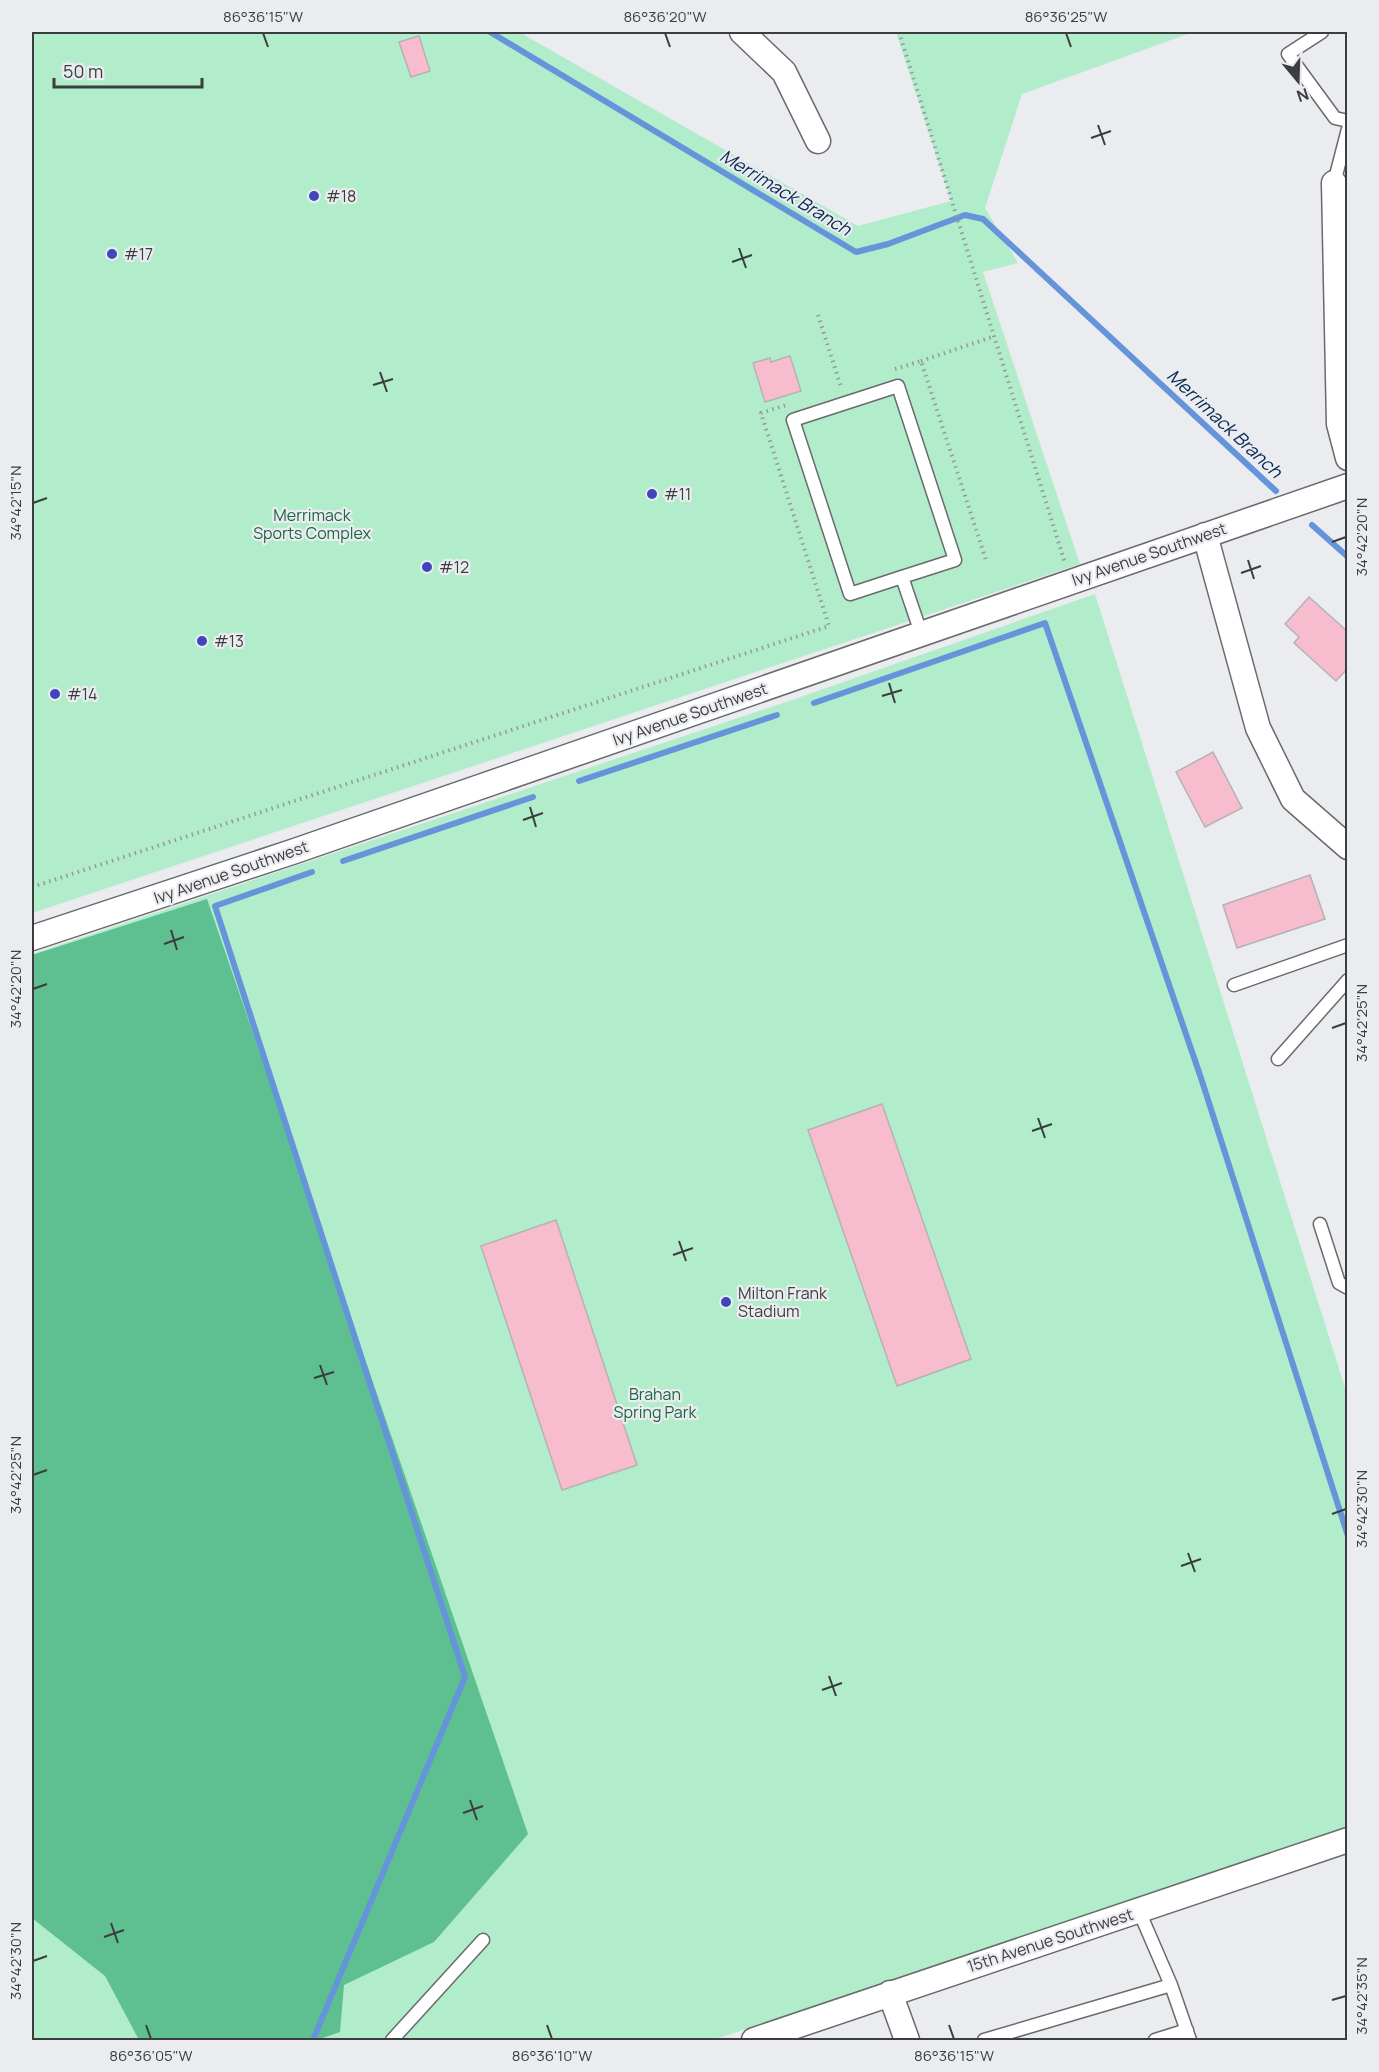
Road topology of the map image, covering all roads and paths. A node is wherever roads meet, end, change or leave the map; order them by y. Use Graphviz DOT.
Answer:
graph roads {
  1 [pos="742,32"];
  2 [pos="899,32"];
  3 [pos="1322,32"];
  4 [pos="1347,121"];
  5 [pos="1347,129"];
  6 [pos="818,141"];
  7 [pos="1334,183"];
  8 [pos="1341,262"];
  9 [pos="818,315"];
  10 [pos="995,336"];
  11 [pos="921,361"];
  12 [pos="886,372"];
  13 [pos="852,383"];
  14 [pos="841,387"];
  15 [pos="830,391"];
  16 [pos="795,402"];
  17 [pos="1347,458"];
  18 [pos="1347,486"];
  19 [pos="1204,535"];
  20 [pos="987,563"];
  21 [pos="1066,567"];
  22 [pos="902,577"];
  23 [pos="921,633"];
  24 [pos="1347,847"];
  25 [pos="32,886"];
  26 [pos="32,938"];
  27 [pos="1347,945"];
  28 [pos="1347,980"];
  29 [pos="1234,985"];
  30 [pos="1278,1059"];
  31 [pos="1320,1224"];
  32 [pos="1347,1288"];
  33 [pos="1347,1840"];
  34 [pos="1139,1911"];
  35 [pos="483,1940"];
  36 [pos="1171,1985"];
  37 [pos="890,1994"];
  38 [pos="1188,2035"];
  39 [pos="392,2040"];
  40 [pos="753,2040"];
  41 [pos="907,2040"];
  42 [pos="984,2040"];
  43 [pos="1155,2040"];
  1 -- 6 [label="street"];
  2 -- 10 [label="path"];
  3 -- 4 [label="lane"];
  5 -- 7 [label="lane"];
  7 -- 8 [label="street"];
  8 -- 17 [label="street"];
  9 -- 14 [label="path"];
  10 -- 11 [label="path"];
  10 -- 21 [label="path"];
  11 -- 12 [label="path"];
  11 -- 20 [label="path"];
  13 -- 14 [label="path"];
  14 -- 15 [label="path"];
  16 -- 25 [label="path"];
  18 -- 19 [label="street, Ivy Avenue Southwest"];
  19 -- 23 [label="street, Ivy Avenue Southwest"];
  19 -- 24 [label="street"];
  22 -- 22 [label="lane"];
  22 -- 23 [label="lane"];
  23 -- 26 [label="street, Ivy Avenue Southwest"];
  27 -- 29 [label="lane"];
  28 -- 30 [label="lane"];
  31 -- 32 [label="lane"];
  33 -- 34 [label="street, 15th Avenue Southwest"];
  34 -- 36 [label="lane"];
  34 -- 37 [label="street, 15th Avenue Southwest"];
  35 -- 39 [label="lane"];
  36 -- 38 [label="lane"];
  36 -- 42 [label="lane"];
  37 -- 40 [label="street, 15th Avenue Southwest"];
  37 -- 41 [label="street"];
  38 -- 43 [label="lane"];
}
